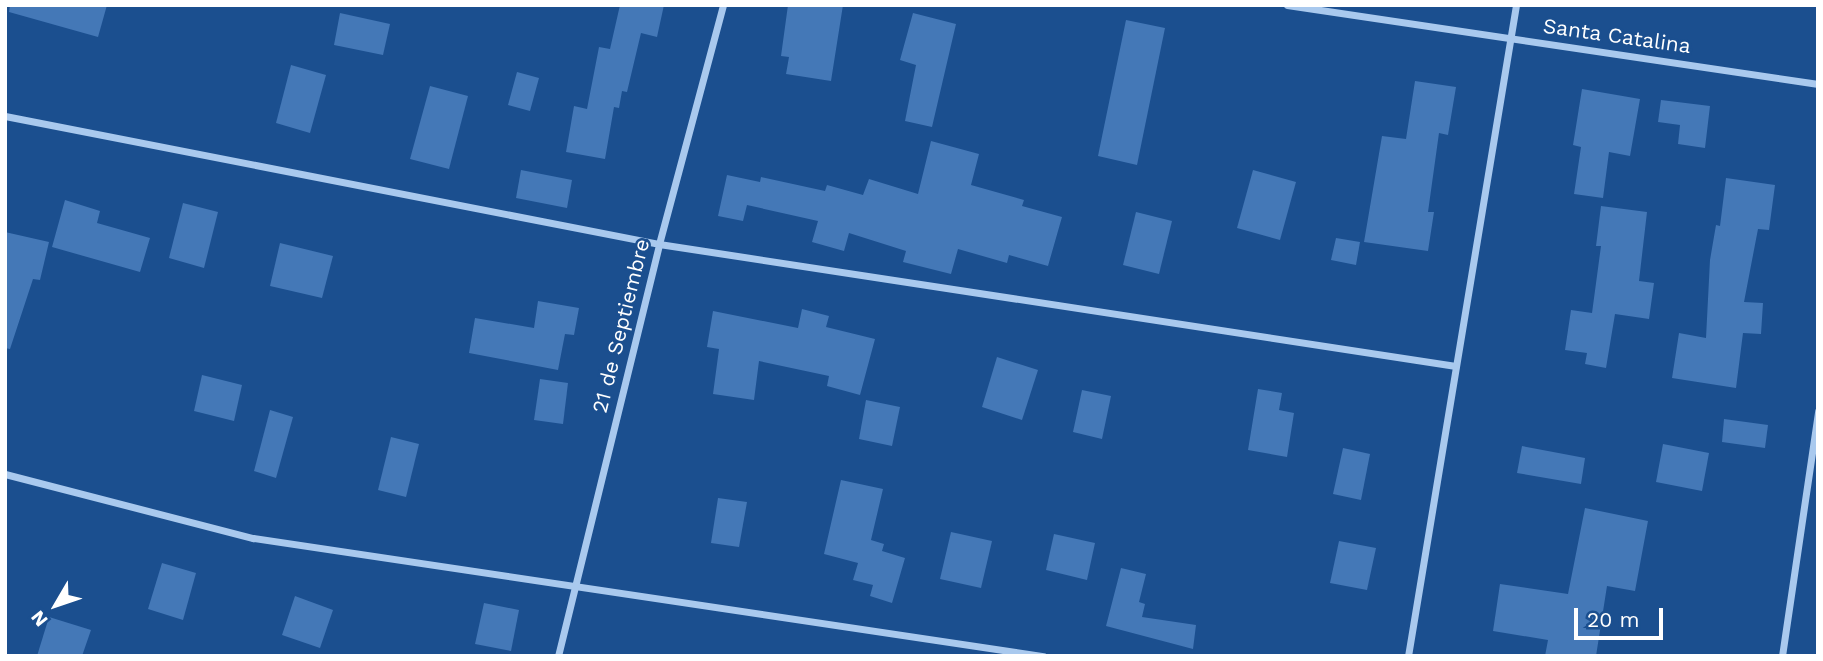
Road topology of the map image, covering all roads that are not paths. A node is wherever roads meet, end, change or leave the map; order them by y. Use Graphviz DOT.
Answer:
graph roads {
  1 [pos="723,5"];
  2 [pos="1287,5"];
  3 [pos="1516,5"];
  4 [pos="1510,38"];
  5 [pos="1818,83"];
  6 [pos="5,116"];
  7 [pos="659,244"];
  8 [pos="1456,366"];
  9 [pos="1818,411"];
  10 [pos="5,474"];
  11 [pos="575,585"];
  12 [pos="558,656"];
  13 [pos="1043,656"];
  14 [pos="1408,656"];
  15 [pos="1782,656"];
  1 -- 7 [label="street, 21 de Septiembre"];
  2 -- 4 [label="street, Santa Catalina"];
  3 -- 4 [label="street"];
  4 -- 5 [label="street, Santa Catalina"];
  4 -- 8 [label="street"];
  6 -- 7 [label="street"];
  7 -- 8 [label="street"];
  7 -- 11 [label="street, 21 de Septiembre"];
  8 -- 14 [label="street"];
  9 -- 15 [label="street"];
  10 -- 11 [label="street"];
  11 -- 12 [label="street, 21 de Septiembre"];
  11 -- 13 [label="street"];
}
